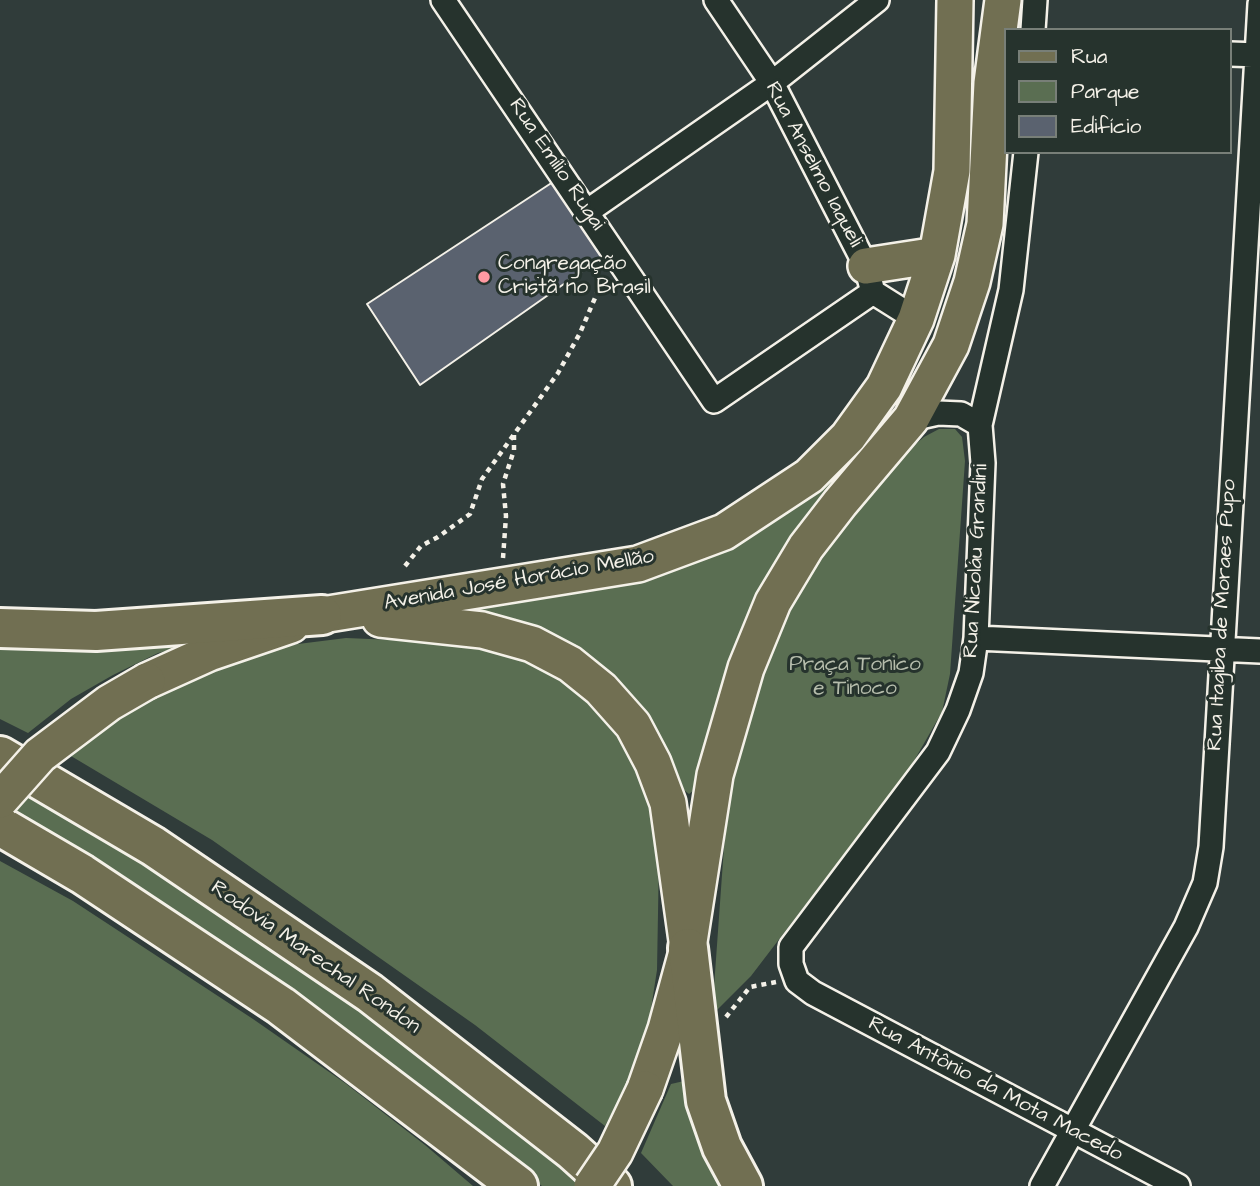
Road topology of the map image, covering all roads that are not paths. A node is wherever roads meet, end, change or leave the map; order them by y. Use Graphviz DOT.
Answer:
graph roads {
  1 [pos="443,0"];
  2 [pos="716,0"];
  3 [pos="877,0"];
  4 [pos="955,0"];
  5 [pos="1003,0"];
  6 [pos="1035,0"];
  7 [pos="1260,4"];
  8 [pos="1033,28"];
  9 [pos="1001,44"];
  10 [pos="1232,54"];
  11 [pos="1259,55"];
  12 [pos="772,83"];
  13 [pos="1026,154"];
  14 [pos="588,211"];
  15 [pos="937,255"];
  16 [pos="869,279"];
  17 [pos="916,319"];
  18 [pos="911,419"];
  19 [pos="981,425"];
  20 [pos="322,615"];
  21 [pos="0,628"];
  22 [pos="976,638"];
  23 [pos="1220,650"];
  24 [pos="1260,652"];
  25 [pos="0,756"];
  26 [pos="0,800"];
  27 [pos="0,826"];
  28 [pos="688,948"];
  29 [pos="813,993"];
  30 [pos="1070,1131"];
  31 [pos="518,1186"];
  32 [pos="592,1186"];
  33 [pos="612,1186"];
  34 [pos="743,1186"];
  35 [pos="1042,1186"];
  36 [pos="1178,1186"];
  1 -- 14 [label="street, Rua Emílio Rugai"];
  2 -- 12 [label="street, Rua Anselmo Iaqueli"];
  3 -- 12 [label="street"];
  4 -- 15 [label="main road, Avenida José Horácio Mellão"];
  5 -- 9 [label="main road"];
  6 -- 8 [label="street"];
  7 -- 11 [label="street, Rua Itagiba de Moraes Pupo"];
  9 -- 18 [label="main road"];
  10 -- 11 [label="street"];
  11 -- 23 [label="street, Rua Itagiba de Moraes Pupo"];
  12 -- 14 [label="street"];
  12 -- 16 [label="street, Rua Anselmo Iaqueli"];
  13 -- 19 [label="street, Rua Nicoláu Grandini"];
  14 -- 16 [label="street, Rua Emílio Rugai"];
  15 -- 16 [label="main road"];
  15 -- 17 [label="main road, Avenida José Horácio Mellão"];
  16 -- 17 [label="street"];
  17 -- 20 [label="main road, Avenida José Horácio Mellão"];
  18 -- 19 [label="street"];
  18 -- 28 [label="main road"];
  19 -- 22 [label="street, Rua Nicoláu Grandini"];
  20 -- 21 [label="highway"];
  20 -- 26 [label="main road, bridge"];
  20 -- 28 [label="main road"];
  22 -- 23 [label="street"];
  22 -- 29 [label="street, Rua Nicoláu Grandini"];
  23 -- 24 [label="street"];
  23 -- 30 [label="street, Rua Itagiba de Moraes Pupo"];
  25 -- 33 [label="highway, Rodovia Marechal Rondon"];
  27 -- 31 [label="highway"];
  28 -- 32 [label="main road, bridge"];
  28 -- 34 [label="highway"];
  29 -- 30 [label="street, Rua Antônio da Mota Macedo"];
  30 -- 35 [label="street, Rua Itagiba de Moraes Pupo"];
  30 -- 36 [label="street, Rua Antônio da Mota Macedo"];
}
